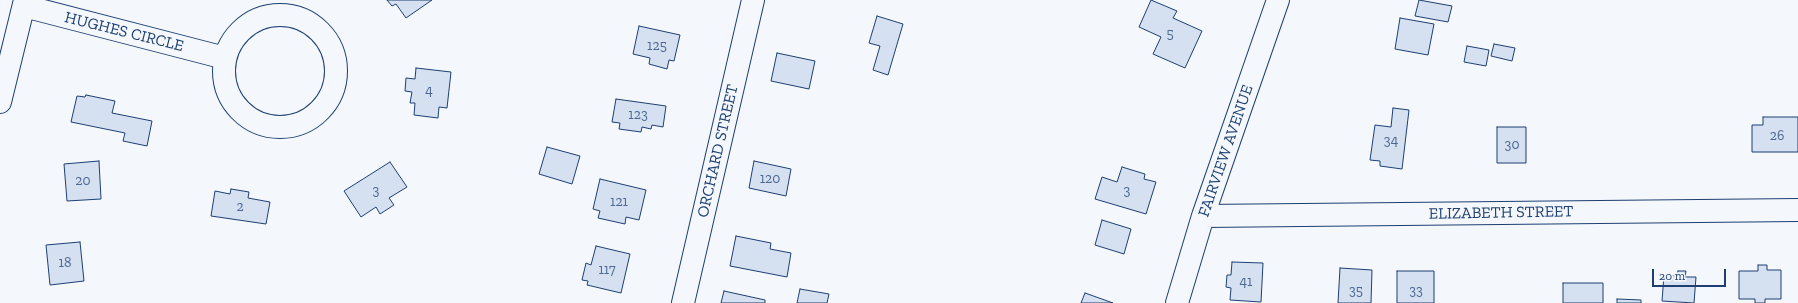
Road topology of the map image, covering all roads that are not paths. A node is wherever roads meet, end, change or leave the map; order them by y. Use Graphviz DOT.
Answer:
graph roads {
  1 [pos="753,0"];
  2 [pos="1278,0"];
  3 [pos="24,3"];
  4 [pos="225,58"];
  5 [pos="0,102"];
  6 [pos="1798,210"];
  7 [pos="1203,216"];
  8 [pos="683,303"];
  9 [pos="1177,303"];
  1 -- 8 [label="street, ORCHARD STREET"];
  2 -- 7 [label="street, FAIRVIEW AVENUE"];
  3 -- 4 [label="street, HUGHES CIRCLE"];
  3 -- 5 [label="street"];
  4 -- 4 [label="street"];
  6 -- 7 [label="street, ELIZABETH STREET"];
  7 -- 9 [label="street, FAIRVIEW AVENUE"];
}
